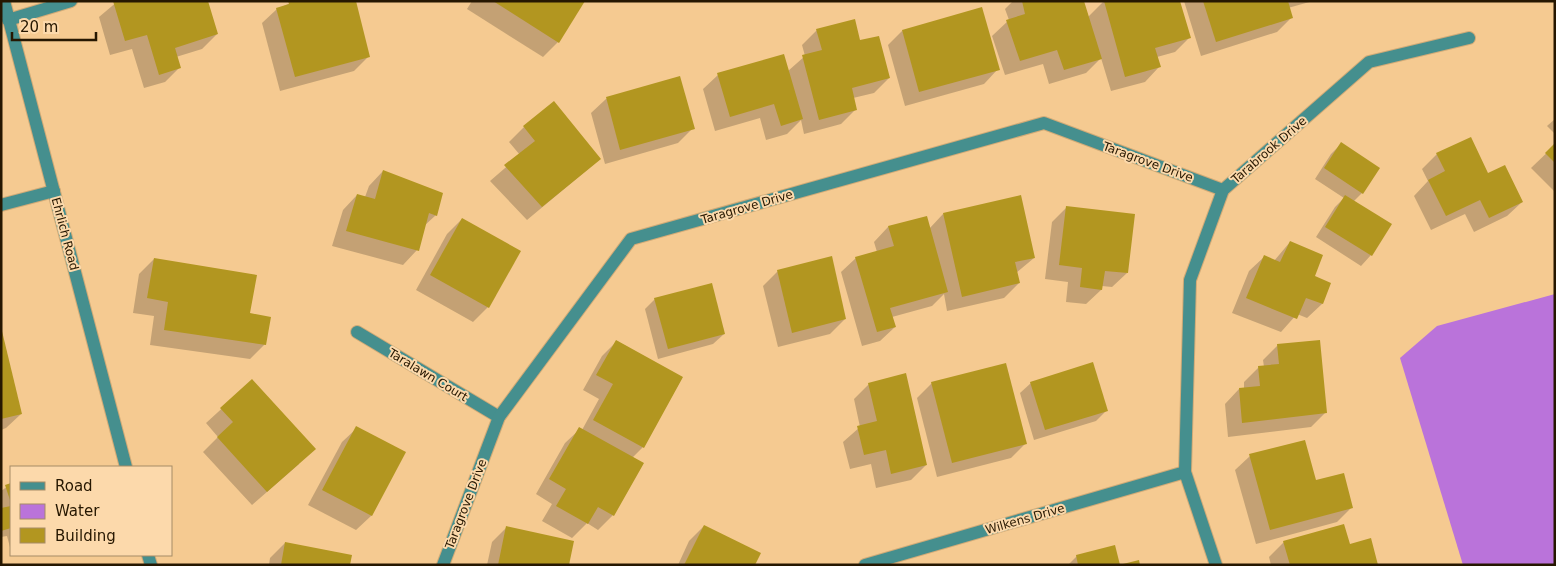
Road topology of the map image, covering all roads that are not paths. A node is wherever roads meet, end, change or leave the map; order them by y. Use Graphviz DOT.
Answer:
graph roads {
  1 [pos="4,1"];
  2 [pos="71,1"];
  3 [pos="8,20"];
  4 [pos="1469,38"];
  5 [pos="1223,190"];
  6 [pos="54,191"];
  7 [pos="1,205"];
  8 [pos="357,332"];
  9 [pos="499,417"];
  10 [pos="126,466"];
  11 [pos="1186,472"];
  12 [pos="442,565"];
  13 [pos="865,565"];
  14 [pos="1216,565"];
  1 -- 3 [label="street, Ehrlich Road"];
  2 -- 3 [label="street"];
  3 -- 6 [label="street, Ehrlich Road"];
  4 -- 5 [label="street, Tarabrook Drive"];
  5 -- 9 [label="street, Taragrove Drive"];
  5 -- 11 [label="street, Tarabrook Drive"];
  6 -- 7 [label="street"];
  6 -- 10 [label="street, Ehrlich Road"];
  8 -- 9 [label="street, Taralawn Court"];
  9 -- 12 [label="street, Taragrove Drive"];
  11 -- 13 [label="street, Wilkens Drive"];
  11 -- 14 [label="street, Tarabrook Drive"];
}
